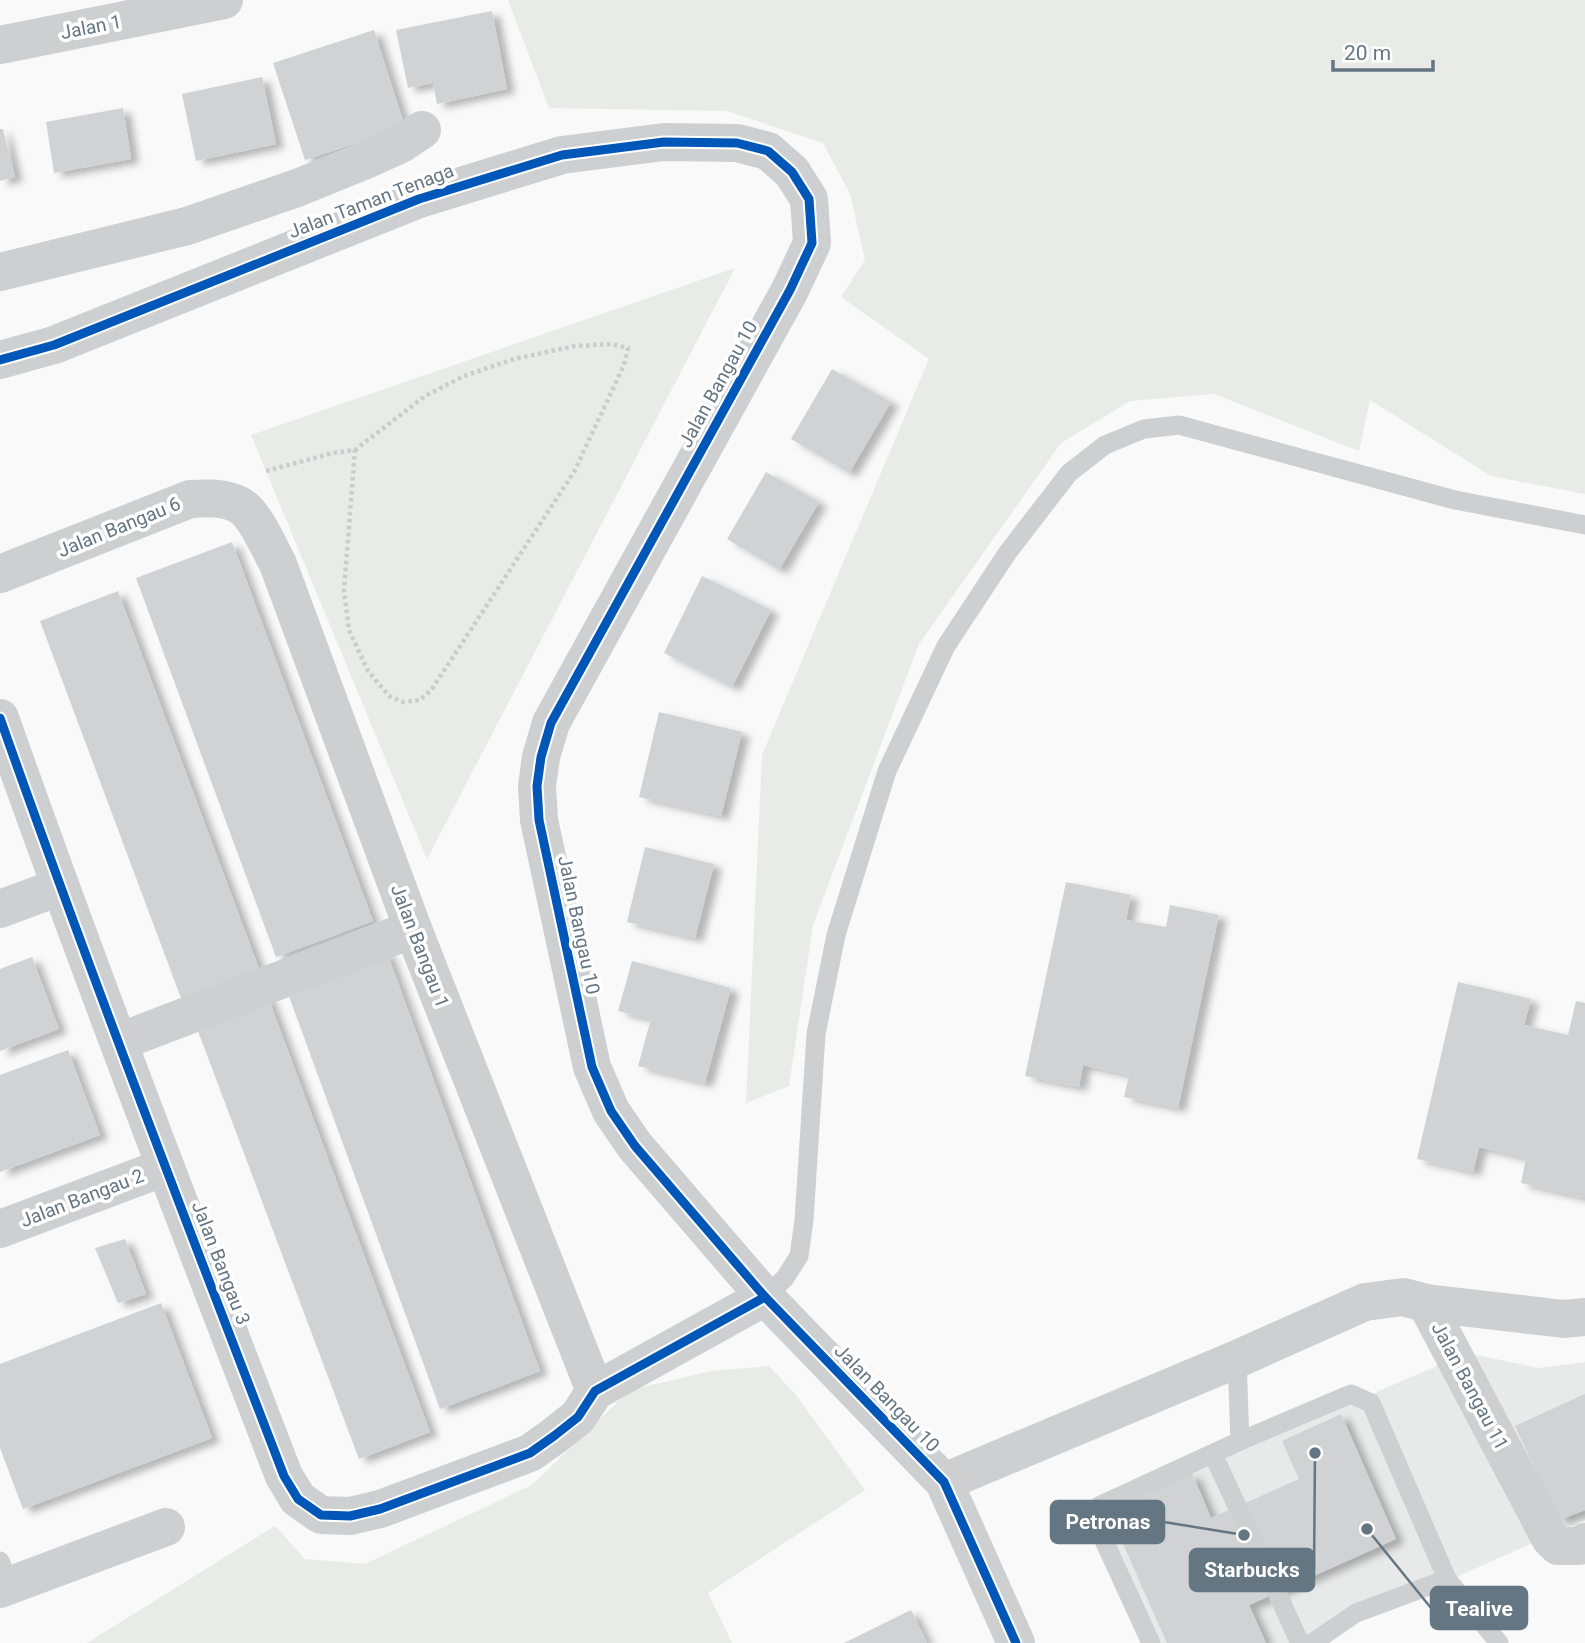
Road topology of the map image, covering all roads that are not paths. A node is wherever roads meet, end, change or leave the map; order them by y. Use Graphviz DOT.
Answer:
graph roads {
  1 [pos="224,0"];
  2 [pos="0,45"];
  3 [pos="422,130"];
  4 [pos="768,151"];
  5 [pos="0,272"];
  6 [pos="0,360"];
  7 [pos="240,505"];
  8 [pos="1585,524"];
  9 [pos="0,574"];
  10 [pos="0,719"];
  11 [pos="59,887"];
  12 [pos="0,909"];
  13 [pos="413,929"];
  14 [pos="119,1042"];
  15 [pos="165,1167"];
  16 [pos="0,1229"];
  17 [pos="765,1297"];
  18 [pos="1426,1303"];
  19 [pos="1585,1317"];
  20 [pos="1237,1359"];
  21 [pos="595,1391"];
  22 [pos="1240,1441"];
  23 [pos="1213,1454"];
  24 [pos="944,1482"];
  25 [pos="166,1527"];
  26 [pos="1585,1542"];
  27 [pos="3,1578"];
  28 [pos="1447,1578"];
  29 [pos="1016,1643"];
  30 [pos="1151,1643"];
  31 [pos="1300,1643"];
  32 [pos="1312,1643"];
  33 [pos="1499,1643"];
  1 -- 2 [label="street, Jalan 1"];
  3 -- 5 [label="street"];
  4 -- 6 [label="street, Jalan Taman Tenaga"];
  4 -- 17 [label="street, Jalan Bangau 10"];
  7 -- 9 [label="street, Jalan Bangau 6"];
  7 -- 13 [label="street, Jalan Bangau 1"];
  8 -- 17 [label="lane"];
  10 -- 11 [label="street, Jalan Bangau 3"];
  11 -- 12 [label="street"];
  11 -- 14 [label="street, Jalan Bangau 3"];
  13 -- 14 [label="street"];
  13 -- 21 [label="street, Jalan Bangau 1"];
  14 -- 15 [label="street, Jalan Bangau 3"];
  15 -- 16 [label="street, Jalan Bangau 2"];
  15 -- 21 [label="street, Jalan Bangau 3"];
  17 -- 21 [label="street"];
  17 -- 24 [label="street, Jalan Bangau 10"];
  18 -- 19 [label="street, Jalan Bangau 11"];
  18 -- 20 [label="street"];
  18 -- 26 [label="street, Jalan Bangau 11"];
  20 -- 22 [label="lane"];
  20 -- 24 [label="street"];
  22 -- 23 [label="lane"];
  22 -- 28 [label="lane"];
  23 -- 30 [label="lane"];
  23 -- 31 [label="lane"];
  24 -- 29 [label="street, Jalan Bangau 10"];
  25 -- 27 [label="street"];
  28 -- 32 [label="lane"];
  28 -- 33 [label="lane"];
}
